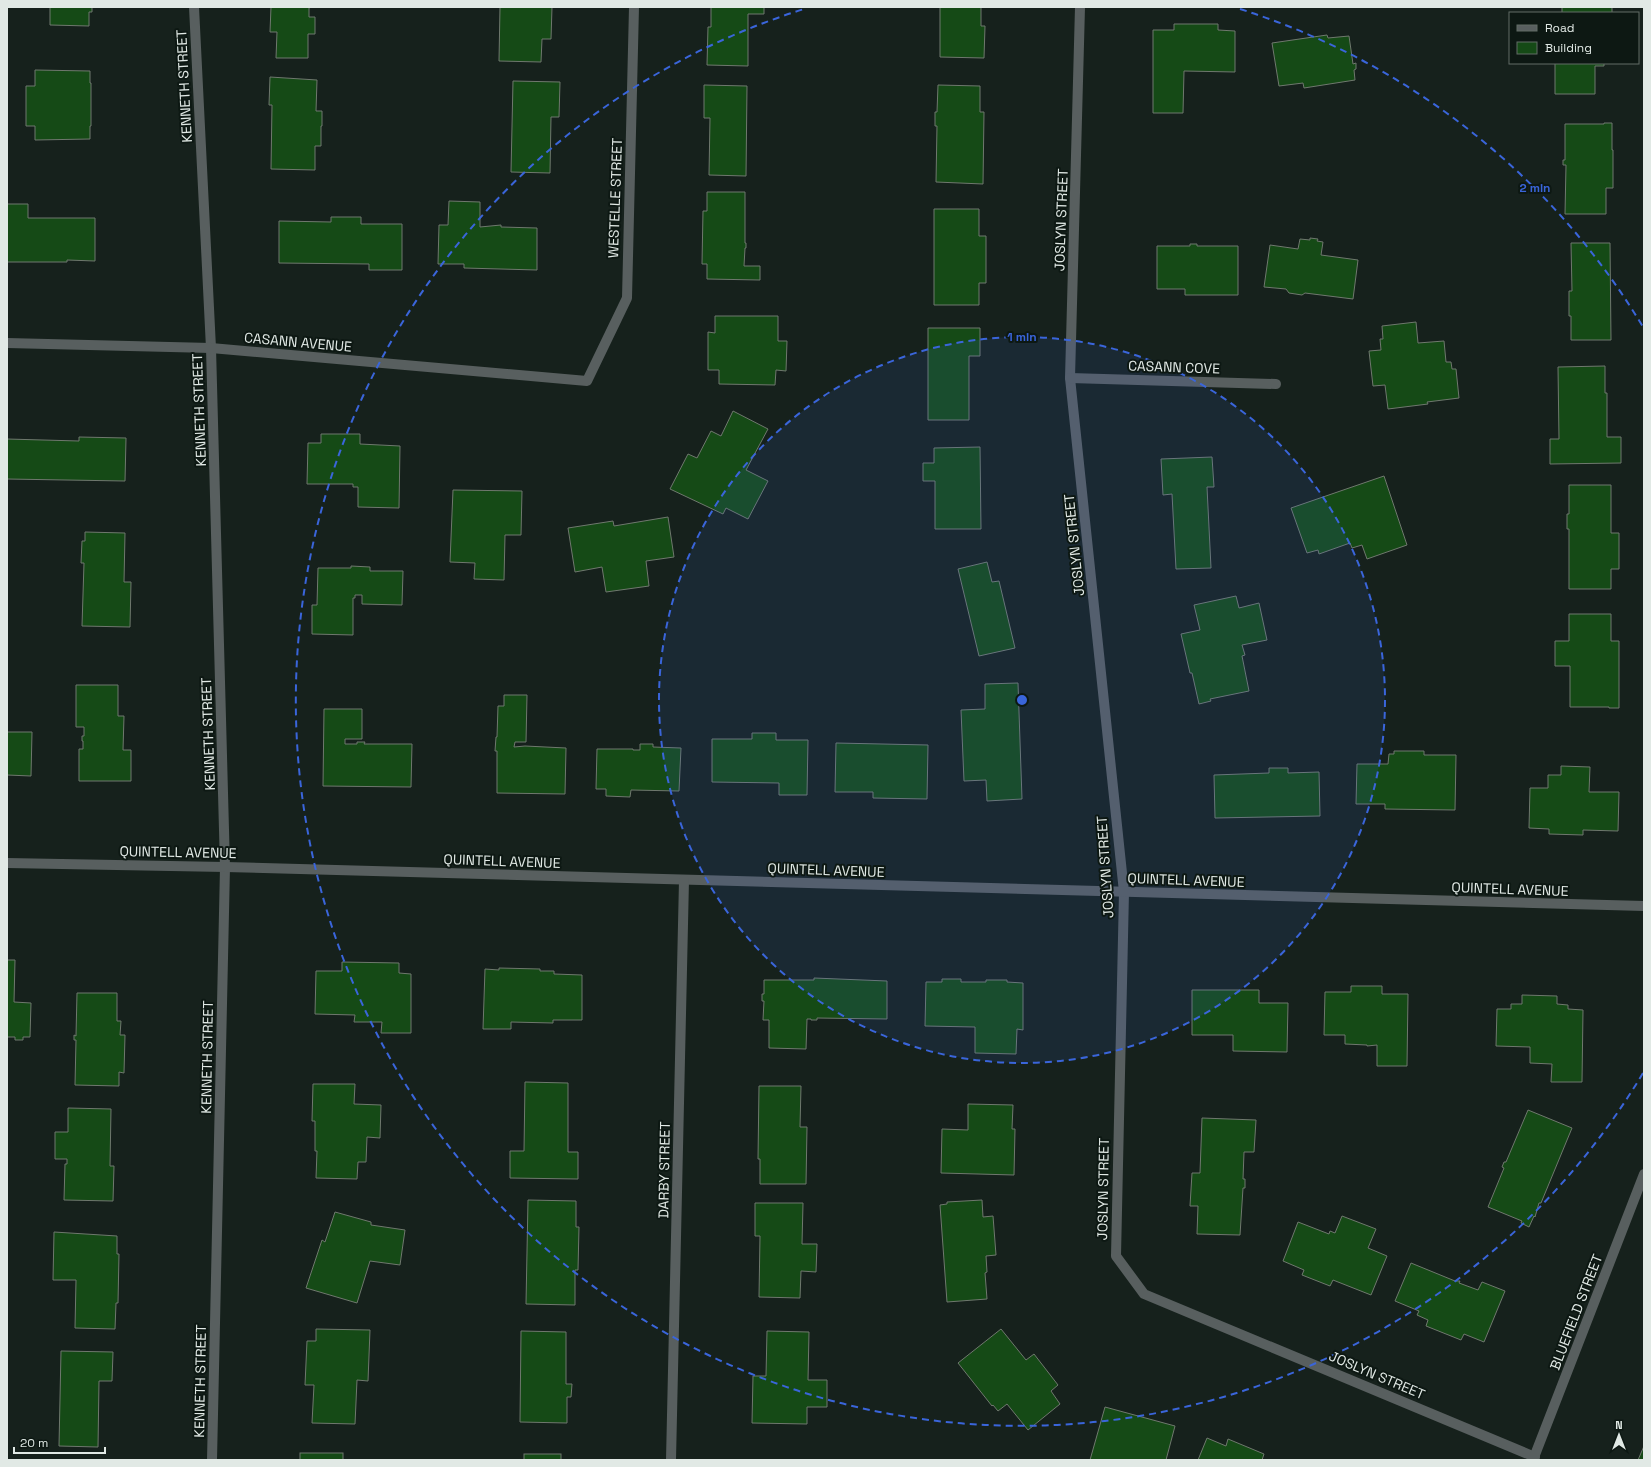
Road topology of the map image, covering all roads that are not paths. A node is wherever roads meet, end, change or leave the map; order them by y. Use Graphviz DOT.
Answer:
graph roads {
  1 [pos="194,7"];
  2 [pos="634,7"];
  3 [pos="1080,7"];
  4 [pos="7,343"];
  5 [pos="211,348"];
  6 [pos="1070,378"];
  7 [pos="587,381"];
  8 [pos="1276,384"];
  9 [pos="7,863"];
  10 [pos="225,867"];
  11 [pos="684,880"];
  12 [pos="1124,892"];
  13 [pos="1644,906"];
  14 [pos="1644,1174"];
  15 [pos="1534,1458"];
  16 [pos="212,1460"];
  17 [pos="671,1460"];
  1 -- 5 [label="street, KENNETH STREET"];
  2 -- 7 [label="street, WESTELLE STREET"];
  3 -- 6 [label="street, JOSLYN STREET"];
  4 -- 5 [label="street, CASANN AVENUE"];
  5 -- 7 [label="street, CASANN AVENUE"];
  5 -- 10 [label="street, KENNETH STREET"];
  6 -- 8 [label="street, CASANN COVE"];
  6 -- 12 [label="street, JOSLYN STREET"];
  9 -- 10 [label="street, QUINTELL AVENUE"];
  10 -- 11 [label="street, QUINTELL AVENUE"];
  10 -- 16 [label="street, KENNETH STREET"];
  11 -- 12 [label="street, QUINTELL AVENUE"];
  11 -- 17 [label="street, DARBY STREET"];
  12 -- 13 [label="street, QUINTELL AVENUE"];
  12 -- 15 [label="street, JOSLYN STREET"];
  14 -- 15 [label="street, BLUEFIELD STREET"];
}
